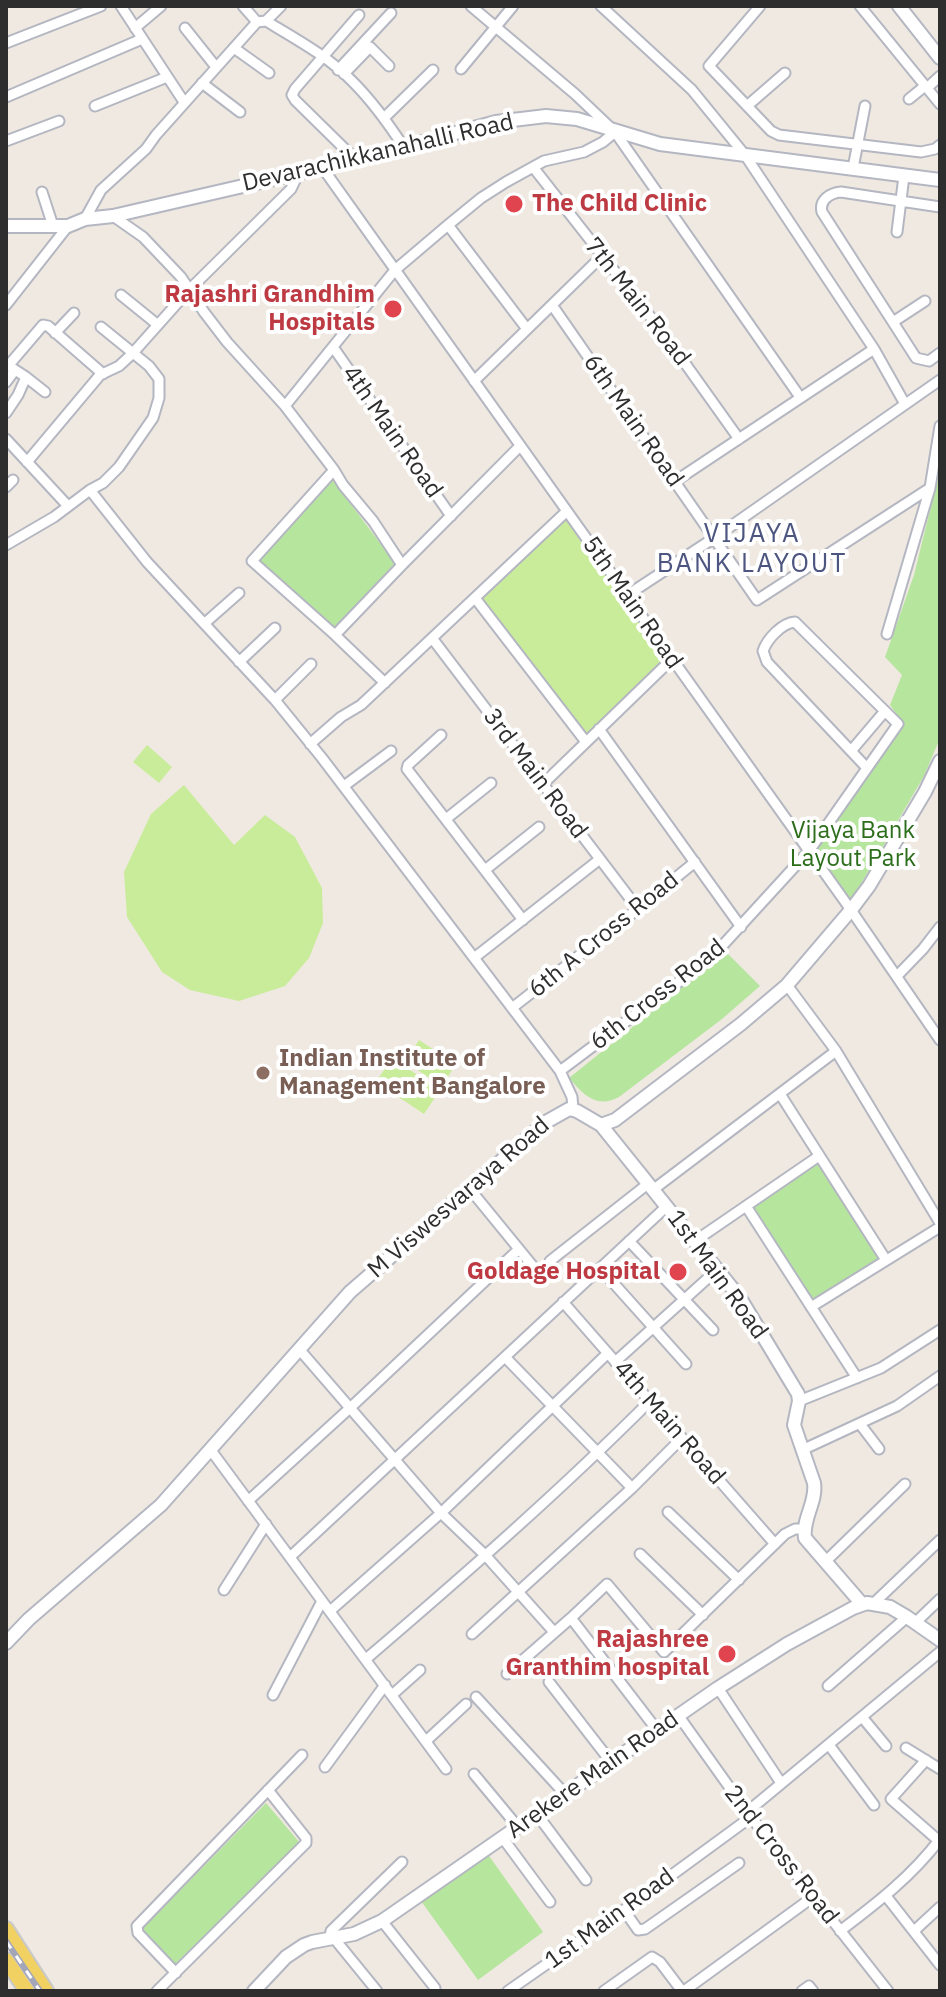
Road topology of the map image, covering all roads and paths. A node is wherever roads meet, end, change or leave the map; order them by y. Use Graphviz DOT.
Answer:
graph roads {
  1 [pos="101,6"];
  2 [pos="121,6"];
  3 [pos="161,6"];
  4 [pos="243,6"];
  5 [pos="281,6"];
  6 [pos="471,6"];
  7 [pos="513,6"];
  8 [pos="601,6"];
  9 [pos="760,6"];
  10 [pos="860,6"];
  11 [pos="899,6"];
  12 [pos="391,13"];
  13 [pos="359,15"];
  14 [pos="262,22"];
  15 [pos="495,27"];
  16 [pos="135,28"];
  17 [pos="185,28"];
  18 [pos="142,39"];
  19 [pos="6,43"];
  20 [pos="234,48"];
  21 [pos="940,58"];
  22 [pos="323,59"];
  23 [pos="389,66"];
  24 [pos="216,67"];
  25 [pos="461,69"];
  26 [pos="433,70"];
  27 [pos="341,72"];
  28 [pos="269,73"];
  29 [pos="785,73"];
  30 [pos="940,76"];
  31 [pos="167,77"];
  32 [pos="202,83"];
  33 [pos="926,87"];
  34 [pos="6,97"];
  35 [pos="909,99"];
  36 [pos="184,102"];
  37 [pos="940,104"];
  38 [pos="95,106"];
  39 [pos="747,106"];
  40 [pos="865,106"];
  41 [pos="240,112"];
  42 [pos="384,118"];
  43 [pos="59,121"];
  44 [pos="615,132"];
  45 [pos="6,141"];
  46 [pos="859,144"];
  47 [pos="940,145"];
  48 [pos="403,146"];
  49 [pos="745,155"];
  50 [pos="356,160"];
  51 [pos="322,167"];
  52 [pos="533,167"];
  53 [pos="853,168"];
  54 [pos="299,172"];
  55 [pos="904,176"];
  56 [pos="940,180"];
  57 [pos="42,192"];
  58 [pos="901,201"];
  59 [pos="940,207"];
  60 [pos="113,216"];
  61 [pos="85,219"];
  62 [pos="448,225"];
  63 [pos="6,226"];
  64 [pos="53,226"];
  65 [pos="68,226"];
  66 [pos="897,232"];
  67 [pos="602,256"];
  68 [pos="395,270"];
  69 [pos="189,290"];
  70 [pos="121,295"];
  71 [pos="925,301"];
  72 [pos="6,305"];
  73 [pos="552,305"];
  74 [pos="74,313"];
  75 [pos="893,322"];
  76 [pos="158,325"];
  77 [pos="101,327"];
  78 [pos="527,329"];
  79 [pos="55,333"];
  80 [pos="333,347"];
  81 [pos="874,349"];
  82 [pos="940,353"];
  83 [pos="132,354"];
  84 [pos="10,367"];
  85 [pos="103,374"];
  86 [pos="26,377"];
  87 [pos="940,380"];
  88 [pos="474,381"];
  89 [pos="6,382"];
  90 [pos="45,392"];
  91 [pos="800,397"];
  92 [pos="905,404"];
  93 [pos="285,406"];
  94 [pos="6,413"];
  95 [pos="940,426"];
  96 [pos="6,439"];
  97 [pos="739,439"];
  98 [pos="520,446"];
  99 [pos="27,462"];
  100 [pos="334,470"];
  101 [pos="674,482"];
  102 [pos="930,488"];
  103 [pos="90,490"];
  104 [pos="68,506"];
  105 [pos="567,511"];
  106 [pos="451,516"];
  107 [pos="714,538"];
  108 [pos="6,545"];
  109 [pos="402,565"];
  110 [pos="239,593"];
  111 [pos="626,596"];
  112 [pos="475,598"];
  113 [pos="205,623"];
  114 [pos="275,628"];
  115 [pos="887,634"];
  116 [pos="335,635"];
  117 [pos="432,638"];
  118 [pos="672,659"];
  119 [pos="239,662"];
  120 [pos="311,664"];
  121 [pos="385,683"];
  122 [pos="275,700"];
  123 [pos="885,711"];
  124 [pos="599,729"];
  125 [pos="441,735"];
  126 [pos="586,742"];
  127 [pos="310,744"];
  128 [pos="391,751"];
  129 [pos="851,751"];
  130 [pos="940,761"];
  131 [pos="867,768"];
  132 [pos="491,783"];
  133 [pos="543,784"];
  134 [pos="344,786"];
  135 [pos="446,819"];
  136 [pos="539,827"];
  137 [pos="809,851"];
  138 [pos="600,859"];
  139 [pos="695,862"];
  140 [pos="485,870"];
  141 [pos="638,909"];
  142 [pos="851,910"];
  143 [pos="523,920"];
  144 [pos="741,927"];
  145 [pos="940,927"];
  146 [pos="474,958"];
  147 [pos="897,976"];
  148 [pos="787,985"];
  149 [pos="512,1008"];
  150 [pos="940,1040"];
  151 [pos="836,1051"];
  152 [pos="560,1071"];
  153 [pos="780,1094"];
  154 [pos="573,1109"];
  155 [pos="601,1125"];
  156 [pos="819,1156"];
  157 [pos="651,1186"];
  158 [pos="469,1188"];
  159 [pos="667,1206"];
  160 [pos="746,1206"];
  161 [pos="940,1225"];
  162 [pos="629,1241"];
  163 [pos="695,1241"];
  164 [pos="519,1249"];
  165 [pos="886,1260"];
  166 [pos="550,1261"];
  167 [pos="532,1265"];
  168 [pos="600,1268"];
  169 [pos="718,1269"];
  170 [pos="685,1299"];
  171 [pos="563,1302"];
  172 [pos="811,1307"];
  173 [pos="653,1327"];
  174 [pos="713,1330"];
  175 [pos="940,1330"];
  176 [pos="299,1349"];
  177 [pos="505,1357"];
  178 [pos="612,1358"];
  179 [pos="686,1364"];
  180 [pos="940,1376"];
  181 [pos="857,1378"];
  182 [pos="650,1401"];
  183 [pos="799,1401"];
  184 [pos="552,1407"];
  185 [pos="350,1408"];
  186 [pos="860,1424"];
  187 [pos="682,1438"];
  188 [pos="210,1449"];
  189 [pos="879,1449"];
  190 [pos="802,1450"];
  191 [pos="598,1454"];
  192 [pos="395,1459"];
  193 [pos="905,1484"];
  194 [pos="632,1488"];
  195 [pos="248,1501"];
  196 [pos="668,1512"];
  197 [pos="441,1513"];
  198 [pos="266,1524"];
  199 [pos="804,1529"];
  200 [pos="940,1540"];
  201 [pos="775,1544"];
  202 [pos="640,1554"];
  203 [pos="486,1556"];
  204 [pos="290,1557"];
  205 [pos="825,1562"];
  206 [pos="739,1580"];
  207 [pos="224,1590"];
  208 [pos="518,1592"];
  209 [pos="940,1599"];
  210 [pos="322,1601"];
  211 [pos="868,1604"];
  212 [pos="330,1611"];
  213 [pos="703,1615"];
  214 [pos="571,1618"];
  215 [pos="911,1620"];
  216 [pos="554,1632"];
  217 [pos="472,1634"];
  218 [pos="940,1640"];
  219 [pos="6,1643"];
  220 [pos="940,1652"];
  221 [pos="366,1659"];
  222 [pos="420,1670"];
  223 [pos="507,1674"];
  224 [pos="549,1682"];
  225 [pos="385,1685"];
  226 [pos="828,1686"];
  227 [pos="718,1688"];
  228 [pos="273,1695"];
  229 [pos="392,1695"];
  230 [pos="476,1697"];
  231 [pos="466,1704"];
  232 [pos="678,1715"];
  233 [pos="862,1717"];
  234 [pos="657,1730"];
  235 [pos="426,1741"];
  236 [pos="829,1745"];
  237 [pos="886,1746"];
  238 [pos="906,1748"];
  239 [pos="302,1755"];
  240 [pos="926,1760"];
  241 [pos="611,1762"];
  242 [pos="325,1767"];
  243 [pos="446,1769"];
  244 [pos="940,1769"];
  245 [pos="474,1774"];
  246 [pos="781,1783"];
  247 [pos="268,1790"];
  248 [pos="565,1794"];
  249 [pos="874,1805"];
  250 [pos="536,1813"];
  251 [pos="749,1814"];
  252 [pos="518,1827"];
  253 [pos="502,1837"];
  254 [pos="938,1844"];
  255 [pos="402,1862"];
  256 [pos="739,1863"];
  257 [pos="586,1880"];
  258 [pos="886,1896"];
  259 [pos="813,1897"];
  260 [pos="550,1902"];
  261 [pos="940,1907"];
  262 [pos="624,1910"];
  263 [pos="382,1921"];
  264 [pos="6,1929"];
  265 [pos="840,1931"];
  266 [pos="914,1931"];
  267 [pos="332,1938"];
  268 [pos="6,1960"];
  269 [pos="940,1965"];
  270 [pos="176,1973"];
  271 [pos="435,1988"];
  272 [pos="27,1991"];
  273 [pos="46,1991"];
  274 [pos="157,1991"];
  275 [pos="254,1991"];
  276 [pos="377,1991"];
  277 [pos="508,1991"];
  278 [pos="604,1991"];
  279 [pos="683,1991"];
  280 [pos="802,1991"];
  281 [pos="813,1991"];
  282 [pos="888,1991"];
  1 -- 19 [label="street"];
  2 -- 16 [label="street"];
  3 -- 16 [label="street"];
  4 -- 14 [label="street"];
  5 -- 14 [label="street"];
  6 -- 15 [label="street"];
  7 -- 15 [label="street"];
  8 -- 49 [label="street"];
  9 -- 39 [label="street"];
  10 -- 33 [label="street"];
  11 -- 21 [label="street"];
  12 -- 27 [label="street"];
  13 -- 22 [label="street"];
  14 -- 20 [label="street"];
  14 -- 22 [label="street"];
  15 -- 25 [label="street"];
  15 -- 44 [label="street"];
  16 -- 18 [label="street"];
  17 -- 24 [label="street"];
  18 -- 31 [label="street"];
  18 -- 34 [label="street"];
  20 -- 24 [label="street"];
  20 -- 28 [label="street"];
  22 -- 27 [label="street"];
  22 -- 50 [label="street"];
  23 -- 27 [label="street"];
  24 -- 32 [label="street"];
  26 -- 42 [label="street"];
  27 -- 42 [label="street"];
  29 -- 39 [label="street"];
  30 -- 33 [label="street"];
  31 -- 36 [label="street"];
  31 -- 38 [label="street"];
  32 -- 36 [label="street"];
  32 -- 41 [label="street"];
  33 -- 35 [label="street"];
  33 -- 37 [label="street"];
  36 -- 61 [label="street"];
  39 -- 46 [label="street"];
  40 -- 46 [label="street"];
  42 -- 48 [label="street"];
  43 -- 45 [label="street"];
  44 -- 48 [label="street, Devarachikkanahalli Road"];
  44 -- 49 [label="street, Devarachikkanahalli Road"];
  44 -- 52 [label="street"];
  44 -- 91 [label="street"];
  46 -- 47 [label="street"];
  46 -- 53 [label="street"];
  48 -- 50 [label="street, Devarachikkanahalli Road"];
  49 -- 53 [label="street, Devarachikkanahalli Road"];
  49 -- 81 [label="street"];
  50 -- 51 [label="street, Devarachikkanahalli Road"];
  51 -- 54 [label="street, Devarachikkanahalli Road"];
  51 -- 68 [label="street, 5th Main Road"];
  52 -- 62 [label="street"];
  52 -- 67 [label="street, 7th Main Road"];
  53 -- 55 [label="street, Devarachikkanahalli Road"];
  54 -- 60 [label="street, Devarachikkanahalli Road"];
  54 -- 69 [label="street"];
  55 -- 56 [label="street, Devarachikkanahalli Road"];
  55 -- 58 [label="street"];
  57 -- 64 [label="street"];
  58 -- 59 [label="street"];
  58 -- 66 [label="street"];
  58 -- 75 [label="street"];
  60 -- 61 [label="street, Devarachikkanahalli Road"];
  60 -- 69 [label="street"];
  61 -- 65 [label="street, Devarachikkanahalli Road"];
  62 -- 68 [label="street"];
  62 -- 78 [label="street"];
  63 -- 64 [label="street, Devarachikkanahalli Road"];
  64 -- 65 [label="street, Devarachikkanahalli Road"];
  65 -- 72 [label="street"];
  67 -- 73 [label="street"];
  67 -- 97 [label="street, 7th Main Road"];
  68 -- 80 [label="street"];
  68 -- 88 [label="street, 5th Main Road"];
  69 -- 76 [label="street"];
  69 -- 93 [label="street"];
  70 -- 76 [label="street"];
  71 -- 75 [label="street"];
  73 -- 78 [label="street"];
  73 -- 101 [label="street, 6th Main Road"];
  74 -- 79 [label="street"];
  75 -- 82 [label="street"];
  76 -- 83 [label="street"];
  77 -- 83 [label="street"];
  78 -- 88 [label="street"];
  79 -- 84 [label="street"];
  79 -- 85 [label="street"];
  80 -- 93 [label="street"];
  80 -- 106 [label="street, 4th Main Road"];
  81 -- 91 [label="street"];
  81 -- 92 [label="street"];
  83 -- 85 [label="street"];
  83 -- 103 [label="street"];
  84 -- 86 [label="street"];
  84 -- 89 [label="street"];
  85 -- 99 [label="street"];
  86 -- 90 [label="street"];
  86 -- 94 [label="street"];
  87 -- 92 [label="street"];
  88 -- 98 [label="street, 5th Main Road"];
  91 -- 97 [label="street"];
  92 -- 107 [label="street"];
  93 -- 100 [label="street"];
  95 -- 102 [label="street"];
  96 -- 99 [label="street"];
  97 -- 101 [label="street"];
  98 -- 105 [label="street, 5th Main Road"];
  98 -- 106 [label="street"];
  99 -- 104 [label="street"];
  100 -- 109 [label="street"];
  100 -- 116 [label="street"];
  101 -- 107 [label="street, 6th Main Road"];
  102 -- 107 [label="street, 6th Main Road"];
  102 -- 115 [label="street"];
  103 -- 104 [label="street"];
  103 -- 113 [label="street"];
  104 -- 108 [label="street"];
  105 -- 111 [label="street, 5th Main Road"];
  105 -- 112 [label="street"];
  106 -- 109 [label="street"];
  107 -- 111 [label="street"];
  109 -- 116 [label="street"];
  110 -- 113 [label="street"];
  111 -- 118 [label="street, 5th Main Road"];
  112 -- 117 [label="street"];
  112 -- 126 [label="street"];
  113 -- 119 [label="street"];
  114 -- 119 [label="street"];
  116 -- 121 [label="street"];
  117 -- 121 [label="street"];
  117 -- 133 [label="street, 3rd Main Road"];
  118 -- 124 [label="street"];
  118 -- 137 [label="street, 5th Main Road"];
  119 -- 122 [label="street"];
  120 -- 122 [label="street"];
  121 -- 127 [label="street"];
  122 -- 127 [label="street"];
  123 -- 129 [label="street"];
  123 -- 129 [label="street"];
  123 -- 131 [label="street, 6th Cross Road"];
  124 -- 126 [label="street"];
  124 -- 139 [label="street"];
  125 -- 135 [label="street"];
  126 -- 133 [label="street"];
  127 -- 134 [label="street"];
  128 -- 134 [label="street"];
  129 -- 131 [label="street"];
  130 -- 142 [label="street"];
  131 -- 137 [label="street, 6th Cross Road"];
  132 -- 135 [label="street"];
  133 -- 138 [label="street, 3rd Main Road"];
  134 -- 146 [label="street"];
  135 -- 140 [label="street"];
  136 -- 140 [label="street"];
  137 -- 142 [label="street, 5th Main Road"];
  137 -- 144 [label="street, 6th Cross Road"];
  138 -- 141 [label="street, 3rd Main Road"];
  138 -- 143 [label="street"];
  139 -- 141 [label="street, 6th A Cross Road"];
  139 -- 144 [label="street"];
  140 -- 143 [label="street"];
  141 -- 149 [label="street, 6th A Cross Road"];
  142 -- 147 [label="street, 5th Main Road"];
  142 -- 148 [label="street"];
  143 -- 146 [label="street"];
  144 -- 152 [label="street, 6th Cross Road"];
  145 -- 147 [label="street"];
  146 -- 149 [label="street"];
  147 -- 150 [label="street, 5th Main Road"];
  148 -- 151 [label="street"];
  148 -- 155 [label="street"];
  149 -- 152 [label="street"];
  151 -- 153 [label="street"];
  151 -- 161 [label="street"];
  152 -- 154 [label="street"];
  153 -- 156 [label="street"];
  153 -- 157 [label="street"];
  154 -- 155 [label="street, M Viswesvaraya Road"];
  154 -- 158 [label="street, M Viswesvaraya Road"];
  155 -- 157 [label="street, 1st Main Road"];
  156 -- 160 [label="street"];
  156 -- 165 [label="street"];
  157 -- 159 [label="street, 1st Main Road"];
  157 -- 166 [label="street"];
  158 -- 164 [label="street"];
  158 -- 176 [label="street, M Viswesvaraya Road"];
  159 -- 162 [label="street"];
  159 -- 163 [label="street, 1st Main Road"];
  160 -- 163 [label="street"];
  160 -- 172 [label="street"];
  161 -- 165 [label="street"];
  162 -- 168 [label="street"];
  162 -- 170 [label="street"];
  163 -- 169 [label="street, 1st Main Road"];
  164 -- 167 [label="street"];
  164 -- 185 [label="street"];
  165 -- 172 [label="street"];
  168 -- 171 [label="street"];
  168 -- 173 [label="street"];
  169 -- 170 [label="street"];
  169 -- 183 [label="street, 1st Main Road"];
  170 -- 173 [label="street"];
  170 -- 174 [label="street"];
  171 -- 177 [label="street"];
  171 -- 178 [label="street, 4th Main Road"];
  172 -- 181 [label="street"];
  173 -- 178 [label="street"];
  173 -- 179 [label="street"];
  175 -- 181 [label="street"];
  176 -- 185 [label="street"];
  176 -- 188 [label="street, M Viswesvaraya Road"];
  177 -- 184 [label="street"];
  177 -- 192 [label="street"];
  178 -- 182 [label="street, 4th Main Road"];
  178 -- 184 [label="street"];
  180 -- 186 [label="street"];
  181 -- 183 [label="street"];
  182 -- 187 [label="street, 4th Main Road"];
  182 -- 191 [label="street"];
  183 -- 190 [label="street, 1st Main Road"];
  184 -- 191 [label="street"];
  184 -- 197 [label="street"];
  185 -- 192 [label="street"];
  185 -- 195 [label="street"];
  186 -- 189 [label="street"];
  186 -- 190 [label="street"];
  187 -- 194 [label="street"];
  187 -- 201 [label="street, 4th Main Road"];
  188 -- 195 [label="street"];
  188 -- 219 [label="street, M Viswesvaraya Road"];
  190 -- 199 [label="street, 1st Main Road"];
  191 -- 194 [label="street"];
  191 -- 203 [label="street"];
  192 -- 197 [label="street"];
  192 -- 204 [label="street"];
  193 -- 205 [label="street"];
  194 -- 208 [label="street"];
  195 -- 198 [label="street"];
  196 -- 206 [label="street"];
  197 -- 203 [label="street"];
  197 -- 212 [label="street"];
  198 -- 204 [label="street"];
  198 -- 207 [label="street"];
  199 -- 201 [label="street"];
  199 -- 205 [label="street"];
  200 -- 211 [label="street"];
  201 -- 206 [label="street"];
  202 -- 213 [label="street"];
  203 -- 208 [label="street"];
  203 -- 221 [label="street"];
  204 -- 210 [label="street"];
  205 -- 211 [label="street"];
  206 -- 213 [label="street"];
  208 -- 216 [label="street"];
  208 -- 217 [label="street"];
  209 -- 215 [label="street"];
  210 -- 212 [label="street"];
  210 -- 228 [label="street"];
  211 -- 215 [label="street"];
  211 -- 227 [label="street, Arekere Main Road"];
  212 -- 221 [label="street"];
  213 -- 214 [label="street"];
  214 -- 216 [label="street"];
  214 -- 234 [label="street"];
  215 -- 218 [label="street"];
  215 -- 226 [label="street"];
  216 -- 223 [label="street"];
  220 -- 233 [label="street, 1st Main Road"];
  221 -- 225 [label="street"];
  222 -- 229 [label="street"];
  224 -- 241 [label="street"];
  225 -- 229 [label="street"];
  225 -- 242 [label="street"];
  227 -- 232 [label="street, Arekere Main Road"];
  227 -- 246 [label="street"];
  229 -- 235 [label="street"];
  230 -- 248 [label="street"];
  231 -- 235 [label="street"];
  232 -- 234 [label="street, Arekere Main Road"];
  232 -- 251 [label="street, 2nd Cross Road"];
  233 -- 236 [label="street, 1st Main Road"];
  233 -- 237 [label="street"];
  234 -- 241 [label="street, Arekere Main Road"];
  235 -- 243 [label="street"];
  236 -- 246 [label="street, 1st Main Road"];
  236 -- 249 [label="street"];
  238 -- 240 [label="street"];
  239 -- 247 [label="street"];
  240 -- 244 [label="street"];
  240 -- 254 [label="street"];
  241 -- 248 [label="street, Arekere Main Road"];
  245 -- 252 [label="street"];
  246 -- 251 [label="street, 1st Main Road"];
  247 -- 270 [label="street"];
  247 -- 270 [label="street"];
  248 -- 250 [label="street, Arekere Main Road"];
  250 -- 252 [label="street, Arekere Main Road"];
  250 -- 257 [label="street"];
  251 -- 259 [label="street, 2nd Cross Road"];
  251 -- 262 [label="street, 1st Main Road"];
  252 -- 253 [label="street, Arekere Main Road"];
  253 -- 260 [label="street"];
  253 -- 263 [label="street, Arekere Main Road"];
  254 -- 258 [label="street"];
  255 -- 267 [label="street"];
  256 -- 262 [label="street"];
  258 -- 265 [label="street"];
  258 -- 266 [label="street"];
  259 -- 265 [label="street, 2nd Cross Road"];
  259 -- 279 [label="street"];
  261 -- 266 [label="street"];
  262 -- 277 [label="street, 1st Main Road"];
  263 -- 267 [label="street, Arekere Main Road"];
  263 -- 271 [label="street"];
  264 -- 273 [label="main road"];
  265 -- 282 [label="street, 2nd Cross Road"];
  266 -- 269 [label="street"];
  267 -- 275 [label="street, Arekere Main Road"];
  267 -- 276 [label="street"];
  268 -- 272 [label="main road"];
  270 -- 274 [label="street"];
  278 -- 279 [label="street"];
  280 -- 281 [label="street"];
}
